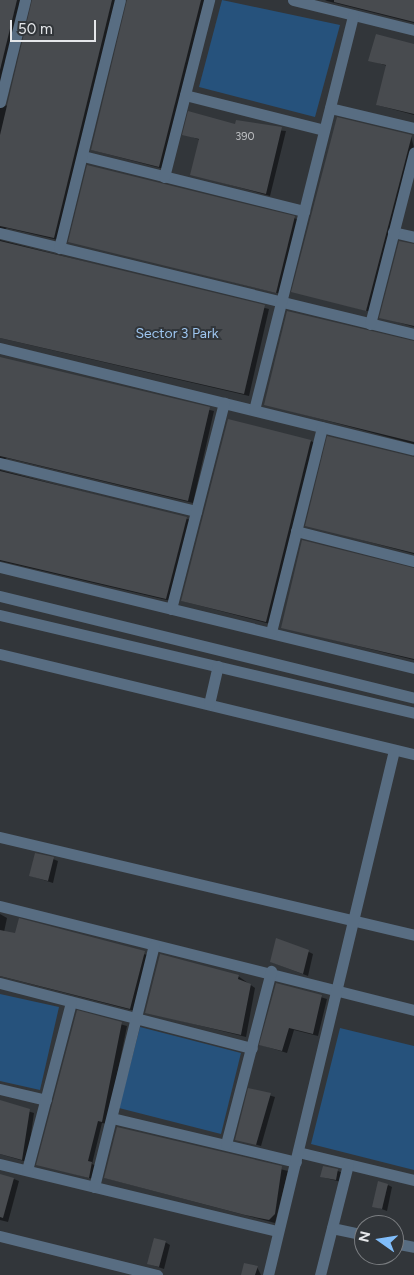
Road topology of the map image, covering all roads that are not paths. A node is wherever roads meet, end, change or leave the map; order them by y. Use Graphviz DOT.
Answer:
graph roads {
  1 [pos="25,0"];
  2 [pos="120,0"];
  3 [pos="209,0"];
  4 [pos="294,0"];
  5 [pos="312,2"];
  6 [pos="354,15"];
  7 [pos="414,30"];
  8 [pos="185,94"];
  9 [pos="0,102"];
  10 [pos="330,108"];
  11 [pos="414,128"];
  12 [pos="324,130"];
  13 [pos="414,153"];
  14 [pos="83,156"];
  15 [pos="164,177"];
  16 [pos="304,211"];
  17 [pos="394,232"];
  18 [pos="0,233"];
  19 [pos="414,237"];
  20 [pos="59,248"];
  21 [pos="281,302"];
  22 [pos="370,324"];
  23 [pos="414,334"];
  24 [pos="0,348"];
  25 [pos="224,403"];
  26 [pos="254,410"];
  27 [pos="322,427"];
  28 [pos="414,450"];
  29 [pos="0,463"];
  30 [pos="196,511"];
  31 [pos="296,531"];
  32 [pos="414,561"];
  33 [pos="0,568"];
  34 [pos="0,596"];
  35 [pos="171,609"];
  36 [pos="0,615"];
  37 [pos="271,632"];
  38 [pos="0,654"];
  39 [pos="218,666"];
  40 [pos="414,668"];
  41 [pos="414,698"];
  42 [pos="209,704"];
  43 [pos="414,713"];
  44 [pos="394,750"];
  45 [pos="414,754"];
  46 [pos="0,837"];
  47 [pos="0,906"];
  48 [pos="351,920"];
  49 [pos="414,935"];
  50 [pos="154,945"];
  51 [pos="271,971"];
  52 [pos="0,983"];
  53 [pos="336,992"];
  54 [pos="71,1002"];
  55 [pos="414,1010"];
  56 [pos="136,1018"];
  57 [pos="252,1048"];
  58 [pos="0,1089"];
  59 [pos="46,1100"];
  60 [pos="112,1118"];
  61 [pos="226,1144"];
  62 [pos="297,1157"];
  63 [pos="0,1164"];
  64 [pos="348,1164"];
  65 [pos="27,1170"];
  66 [pos="414,1180"];
  67 [pos="94,1187"];
  68 [pos="332,1228"];
  69 [pos="278,1232"];
  70 [pos="354,1234"];
  71 [pos="0,1236"];
  72 [pos="157,1275"];
  73 [pos="268,1275"];
  74 [pos="320,1275"];
  1 -- 9 [label="street"];
  2 -- 14 [label="street"];
  3 -- 8 [label="street"];
  4 -- 5 [label="street"];
  5 -- 6 [label="street"];
  6 -- 7 [label="street"];
  6 -- 10 [label="street"];
  8 -- 12 [label="street"];
  8 -- 15 [label="street"];
  10 -- 11 [label="street"];
  10 -- 12 [label="street"];
  12 -- 16 [label="street"];
  13 -- 17 [label="street"];
  14 -- 15 [label="street"];
  14 -- 20 [label="street"];
  15 -- 16 [label="street"];
  16 -- 21 [label="street"];
  17 -- 19 [label="street"];
  17 -- 22 [label="street"];
  18 -- 20 [label="street"];
  20 -- 21 [label="street"];
  21 -- 22 [label="street"];
  21 -- 26 [label="street"];
  22 -- 23 [label="street"];
  24 -- 25 [label="street"];
  25 -- 26 [label="street"];
  25 -- 30 [label="street"];
  26 -- 27 [label="street"];
  27 -- 28 [label="street"];
  27 -- 31 [label="street"];
  29 -- 30 [label="street"];
  30 -- 35 [label="street"];
  31 -- 32 [label="street"];
  31 -- 37 [label="street"];
  33 -- 35 [label="street"];
  34 -- 41 [label="street"];
  35 -- 37 [label="street"];
  36 -- 39 [label="street"];
  37 -- 40 [label="street"];
  38 -- 42 [label="street"];
  39 -- 42 [label="street"];
  39 -- 43 [label="street"];
  42 -- 44 [label="street"];
  44 -- 45 [label="street"];
  44 -- 48 [label="street"];
  46 -- 48 [label="street"];
  47 -- 50 [label="street"];
  48 -- 49 [label="street"];
  48 -- 53 [label="street"];
  50 -- 51 [label="street"];
  50 -- 56 [label="street"];
  51 -- 53 [label="street"];
  51 -- 57 [label="street"];
  52 -- 54 [label="street"];
  53 -- 55 [label="street"];
  53 -- 62 [label="street"];
  54 -- 56 [label="street"];
  54 -- 59 [label="street"];
  56 -- 57 [label="street"];
  56 -- 60 [label="street"];
  57 -- 61 [label="street"];
  58 -- 59 [label="street"];
  59 -- 65 [label="street"];
  60 -- 61 [label="street"];
  60 -- 67 [label="street"];
  61 -- 62 [label="street"];
  62 -- 64 [label="street"];
  62 -- 69 [label="street"];
  63 -- 65 [label="street"];
  64 -- 66 [label="street"];
  64 -- 68 [label="street"];
  65 -- 67 [label="street"];
  67 -- 69 [label="street"];
  68 -- 70 [label="street"];
  68 -- 74 [label="street"];
  69 -- 73 [label="street"];
  71 -- 72 [label="street"];
}
